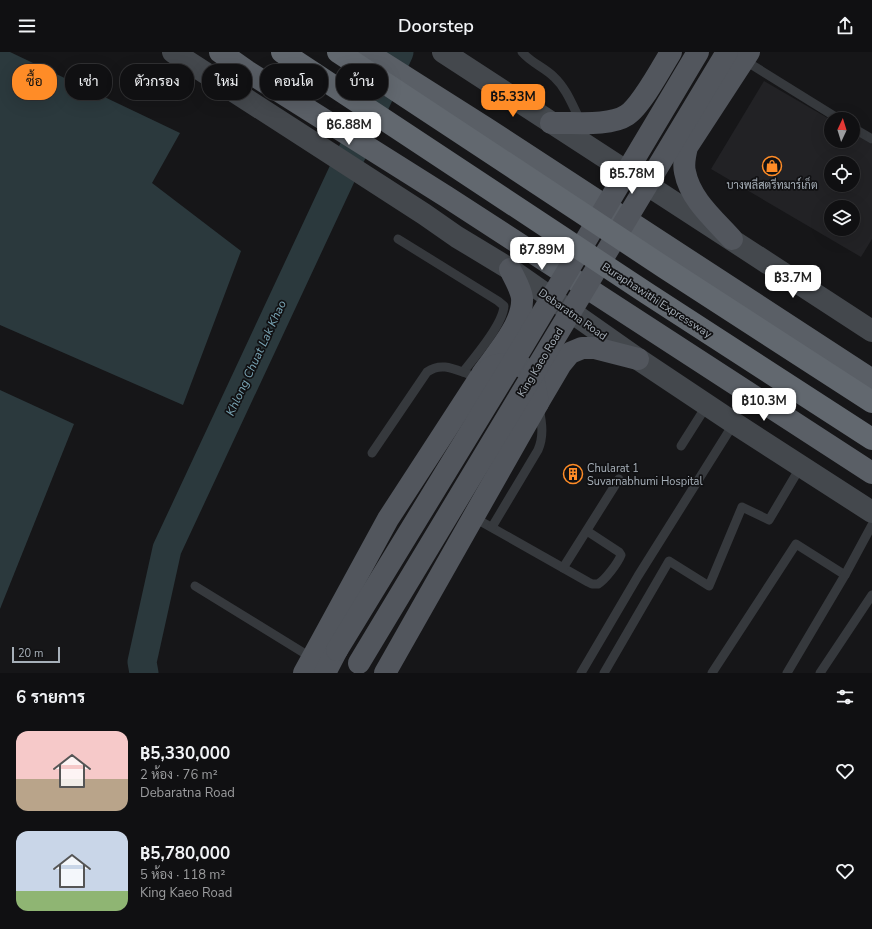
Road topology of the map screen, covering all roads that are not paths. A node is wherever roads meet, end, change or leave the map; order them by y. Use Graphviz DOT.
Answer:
graph roads {
  1 [pos="173,52"];
  2 [pos="220,52"];
  3 [pos="282,52"];
  4 [pos="338,52"];
  5 [pos="366,52"];
  6 [pos="443,52"];
  7 [pos="522,52"];
  8 [pos="698,52"];
  9 [pos="740,55"];
  10 [pos="669,56"];
  11 [pos="722,95"];
  12 [pos="828,112"];
  13 [pos="581,122"];
  14 [pos="551,123"];
  15 [pos="860,132"];
  16 [pos="872,139"];
  17 [pos="398,238"];
  18 [pos="732,239"];
  19 [pos="510,269"];
  20 [pos="872,331"];
  21 [pos="638,359"];
  22 [pos="471,376"];
  23 [pos="872,380"];
  24 [pos="872,402"];
  25 [pos="538,403"];
  26 [pos="707,405"];
  27 [pos="734,423"];
  28 [pos="872,439"];
  29 [pos="681,446"];
  30 [pos="372,453"];
  31 [pos="800,466"];
  32 [pos="872,473"];
  33 [pos="619,479"];
  34 [pos="872,512"];
  35 [pos="473,517"];
  36 [pos="872,525"];
  37 [pos="492,527"];
  38 [pos="587,530"];
  39 [pos="563,568"];
  40 [pos="845,574"];
  41 [pos="195,586"];
  42 [pos="872,595"];
  43 [pos="314,668"];
  44 [pos="356,668"];
  45 [pos="385,673"];
  46 [pos="581,673"];
  47 [pos="604,673"];
  48 [pos="712,673"];
  49 [pos="787,673"];
  50 [pos="820,673"];
  1 -- 19 [label="main road, Debaratna Road"];
  2 -- 32 [label="highway"];
  3 -- 28 [label="highway, Buraphawithi Expressway, bridge"];
  4 -- 24 [label="highway, bridge"];
  5 -- 23 [label="highway"];
  6 -- 14 [label="main road"];
  7 -- 13 [label="lane"];
  8 -- 43 [label="main road, King Kaeo Road, bridge"];
  9 -- 11 [label="main road"];
  9 -- 12 [label="lane"];
  9 -- 44 [label="main road, King Kaeo Road, bridge"];
  10 -- 11 [label="main road"];
  10 -- 13 [label="main road"];
  11 -- 18 [label="main road"];
  13 -- 14 [label="main road"];
  14 -- 18 [label="main road"];
  15 -- 16 [label="lane"];
  17 -- 22 [label="lane"];
  18 -- 20 [label="main road"];
  19 -- 21 [label="main road, Debaratna Road"];
  19 -- 22 [label="main road"];
  21 -- 25 [label="main road"];
  21 -- 26 [label="main road, Debaratna Road"];
  22 -- 25 [label="main road"];
  22 -- 30 [label="lane"];
  22 -- 43 [label="main road"];
  25 -- 35 [label="main road"];
  25 -- 37 [label="lane"];
  26 -- 27 [label="main road, Debaratna Road"];
  26 -- 29 [label="lane"];
  27 -- 31 [label="main road, Debaratna Road"];
  27 -- 46 [label="lane"];
  31 -- 34 [label="main road, Debaratna Road"];
  31 -- 47 [label="lane"];
  33 -- 38 [label="lane"];
  35 -- 37 [label="lane"];
  35 -- 45 [label="main road"];
  36 -- 40 [label="lane"];
  37 -- 39 [label="lane"];
  38 -- 39 [label="lane"];
  38 -- 39 [label="lane"];
  40 -- 48 [label="lane"];
  40 -- 49 [label="lane"];
  41 -- 43 [label="lane"];
  42 -- 50 [label="lane"];
}
